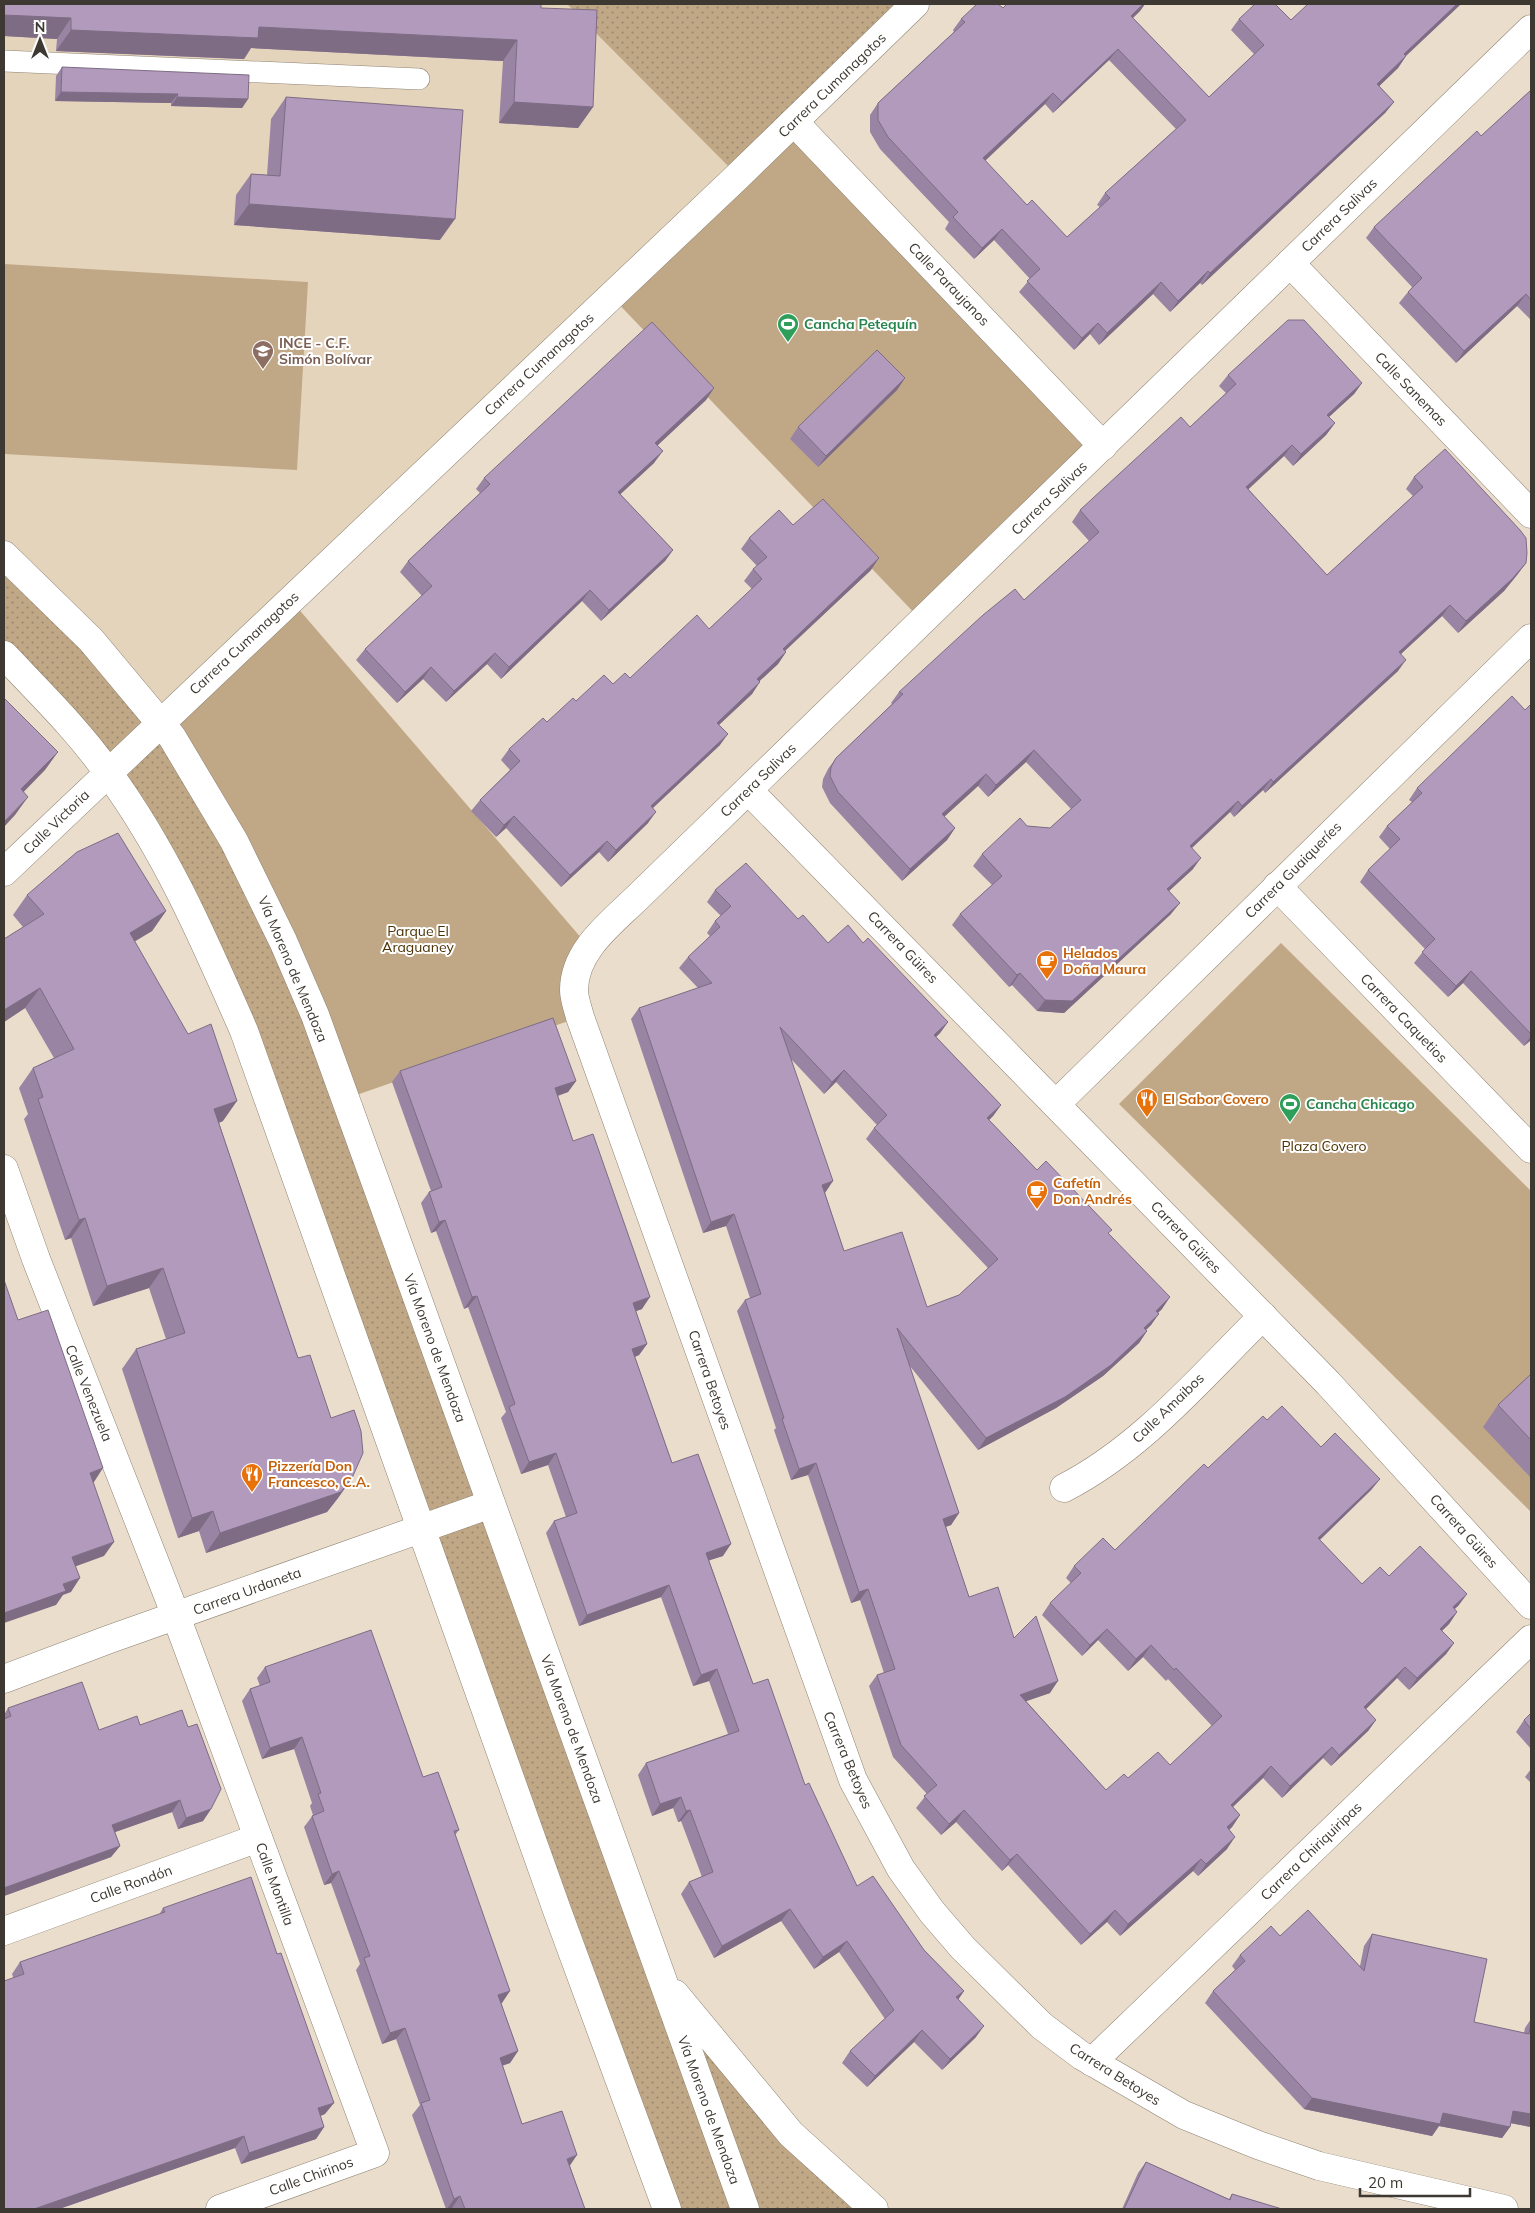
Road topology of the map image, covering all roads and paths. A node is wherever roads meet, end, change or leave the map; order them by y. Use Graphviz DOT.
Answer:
graph roads {
  1 [pos="915,4"];
  2 [pos="1531,29"];
  3 [pos="4,61"];
  4 [pos="418,79"];
  5 [pos="794,122"];
  6 [pos="1290,264"];
  7 [pos="1103,446"];
  8 [pos="1531,514"];
  9 [pos="4,555"];
  10 [pos="1531,638"];
  11 [pos="4,655"];
  12 [pos="160,723"];
  13 [pos="108,772"];
  14 [pos="748,790"];
  15 [pos="4,872"];
  16 [pos="1277,886"];
  17 [pos="576,973"];
  18 [pos="1056,1104"];
  19 [pos="1529,1142"];
  20 [pos="4,1169"];
  21 [pos="1263,1316"];
  22 [pos="1064,1488"];
  23 [pos="491,1504"];
  24 [pos="422,1529"];
  25 [pos="1531,1605"];
  26 [pos="176,1616"];
  27 [pos="1531,1639"];
  28 [pos="4,1679"];
  29 [pos="258,1838"];
  30 [pos="4,1931"];
  31 [pos="661,1976"];
  32 [pos="1092,2062"];
  33 [pos="375,2153"];
  34 [pos="658,2197"];
  35 [pos="220,2209"];
  36 [pos="667,2209"];
  37 [pos="744,2209"];
  38 [pos="874,2209"];
  39 [pos="1504,2209"];
  1 -- 5 [label="street, Carrera Cumanagotos"];
  2 -- 6 [label="street, Carrera Salivas"];
  3 -- 4 [label="lane"];
  5 -- 7 [label="street, Calle Paraujanos"];
  5 -- 12 [label="street, Carrera Cumanagotos"];
  6 -- 7 [label="street, Carrera Salivas"];
  6 -- 8 [label="street, Calle Sanemas"];
  7 -- 14 [label="street, Carrera Salivas"];
  9 -- 12 [label="street, Vía Moreno de Mendoza"];
  10 -- 16 [label="street, Carrera Guaiqueríes"];
  11 -- 13 [label="street"];
  12 -- 13 [label="street, Carrera Cumanagotos"];
  12 -- 23 [label="street, Vía Moreno de Mendoza"];
  13 -- 15 [label="street, Calle Victoria"];
  13 -- 24 [label="street"];
  14 -- 17 [label="street, Carrera Salivas"];
  14 -- 18 [label="street, Carrera Güires"];
  16 -- 18 [label="street, Carrera Guaiqueríes"];
  16 -- 19 [label="street, Carrera Caquetios"];
  17 -- 32 [label="street, Carrera Betoyes"];
  18 -- 21 [label="street, Carrera Güires"];
  20 -- 26 [label="street, Calle Venezuela"];
  21 -- 22 [label="street, Calle Amaibos"];
  21 -- 25 [label="street, Carrera Güires"];
  23 -- 24 [label="street, Carrera Urdaneta"];
  23 -- 31 [label="street, Vía Moreno de Mendoza"];
  24 -- 26 [label="street, Carrera Urdaneta"];
  24 -- 34 [label="street"];
  26 -- 28 [label="street, Carrera Urdaneta"];
  26 -- 29 [label="street, Calle Montilla"];
  27 -- 32 [label="street, Carrera Chiriquiripas"];
  29 -- 30 [label="street, Calle Rondón"];
  29 -- 33 [label="street, Calle Montilla"];
  31 -- 37 [label="street, Vía Moreno de Mendoza"];
  31 -- 38 [label="street"];
  32 -- 39 [label="street, Carrera Betoyes"];
  33 -- 35 [label="street, Calle Chirinos"];
  34 -- 36 [label="street"];
}
